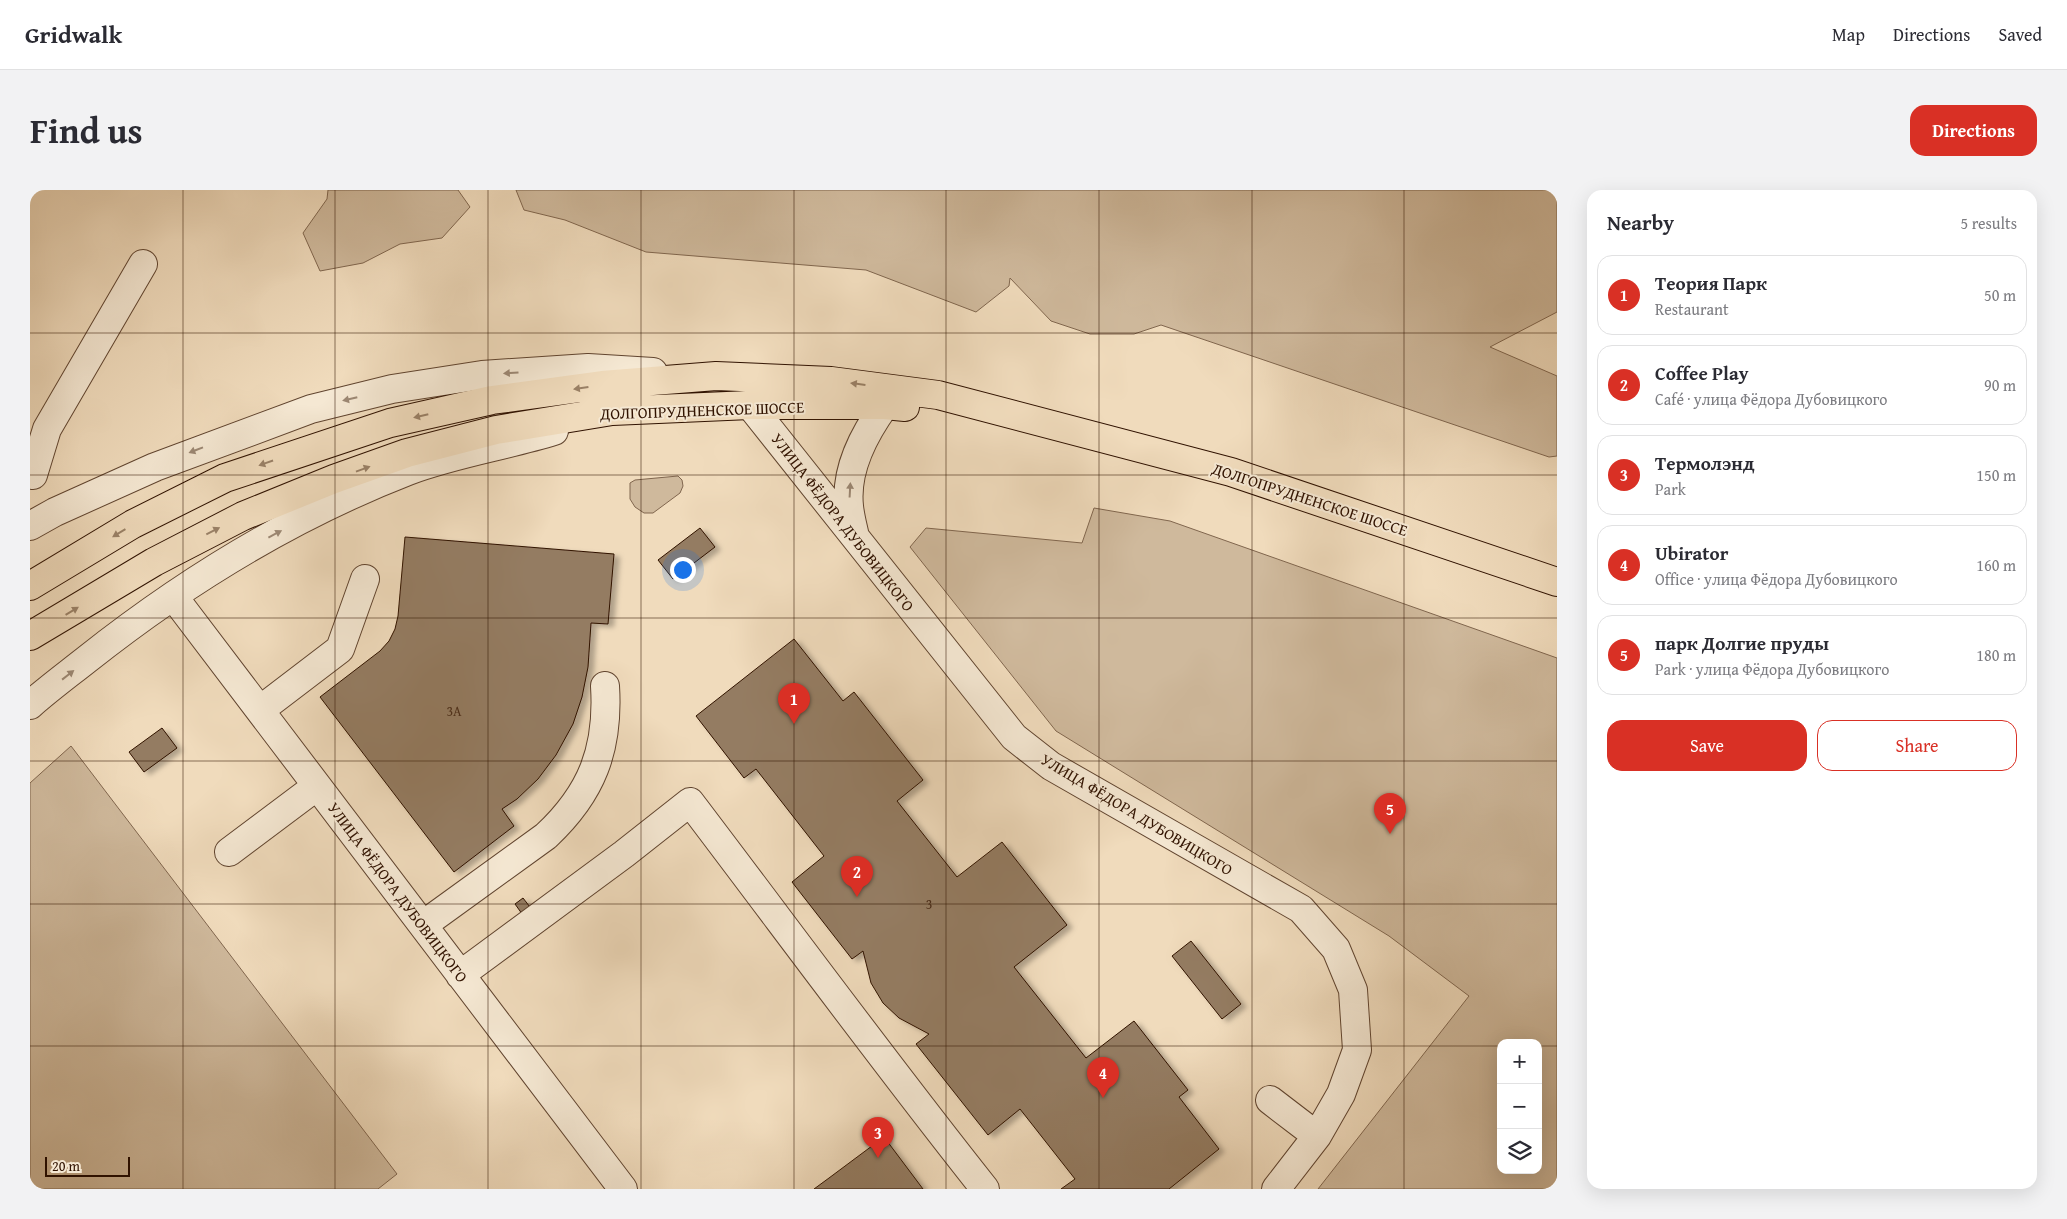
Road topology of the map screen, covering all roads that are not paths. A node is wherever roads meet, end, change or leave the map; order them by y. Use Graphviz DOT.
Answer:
graph roads {
  1 [pos="143,264"];
  2 [pos="716,376"];
  3 [pos="750,405"];
  4 [pos="885,405"];
  5 [pos="612,411"];
  6 [pos="1060,426"];
  7 [pos="32,472"];
  8 [pos="56,512"];
  9 [pos="30,526"];
  10 [pos="855,539"];
  11 [pos="366,579"];
  12 [pos="1557,582"];
  13 [pos="30,586"];
  14 [pos="173,596"];
  15 [pos="30,636"];
  16 [pos="605,686"];
  17 [pos="30,705"];
  18 [pos="260,710"];
  19 [pos="317,786"];
  20 [pos="229,852"];
  21 [pos="423,926"];
  22 [pos="460,975"];
  23 [pos="1270,1100"];
  24 [pos="1317,1136"];
  25 [pos="623,1189"];
  26 [pos="985,1189"];
  27 [pos="1276,1189"];
  1 -- 7 [label="street"];
  6 -- 2 [label="main road, ДОЛГОПРУДНЕНСКОЕ ШОССЕ, one-way"];
  2 -- 8 [label="street, one-way"];
  2 -- 13 [label="main road, ДОЛГОПРУДНЕНСКОЕ ШОССЕ, one-way"];
  3 -- 4 [label="main road, ДОЛГОПРУДНЕНСКОЕ ШОССЕ"];
  3 -- 5 [label="main road, ДОЛГОПРУДНЕНСКОЕ ШОССЕ"];
  3 -- 10 [label="street, УЛИЦА ФЁДОРА ДУБОВИЦКОГО"];
  4 -- 6 [label="main road, ДОЛГОПРУДНЕНСКОЕ ШОССЕ"];
  10 -- 4 [label="street, one-way"];
  14 -- 5 [label="street, one-way"];
  15 -- 5 [label="main road, ДОЛГОПРУДНЕНСКОЕ ШОССЕ, one-way"];
  6 -- 12 [label="main road, ДОЛГОПРУДНЕНСКОЕ ШОССЕ"];
  7 -- 8 [label="street"];
  8 -- 9 [label="street"];
  10 -- 24 [label="street, УЛИЦА ФЁДОРА ДУБОВИЦКОГО"];
  11 -- 18 [label="street"];
  17 -- 14 [label="street, one-way"];
  14 -- 18 [label="street, УЛИЦА ФЁДОРА ДУБОВИЦКОГО"];
  16 -- 21 [label="street"];
  18 -- 19 [label="street, УЛИЦА ФЁДОРА ДУБОВИЦКОГО"];
  19 -- 20 [label="street"];
  19 -- 21 [label="street, УЛИЦА ФЁДОРА ДУБОВИЦКОГО"];
  21 -- 22 [label="street, УЛИЦА ФЁДОРА ДУБОВИЦКОГО"];
  22 -- 25 [label="street, УЛИЦА ФЁДОРА ДУБОВИЦКОГО"];
  22 -- 26 [label="street"];
  23 -- 24 [label="street"];
  24 -- 27 [label="street, УЛИЦА ФЁДОРА ДУБОВИЦКОГО"];
}
